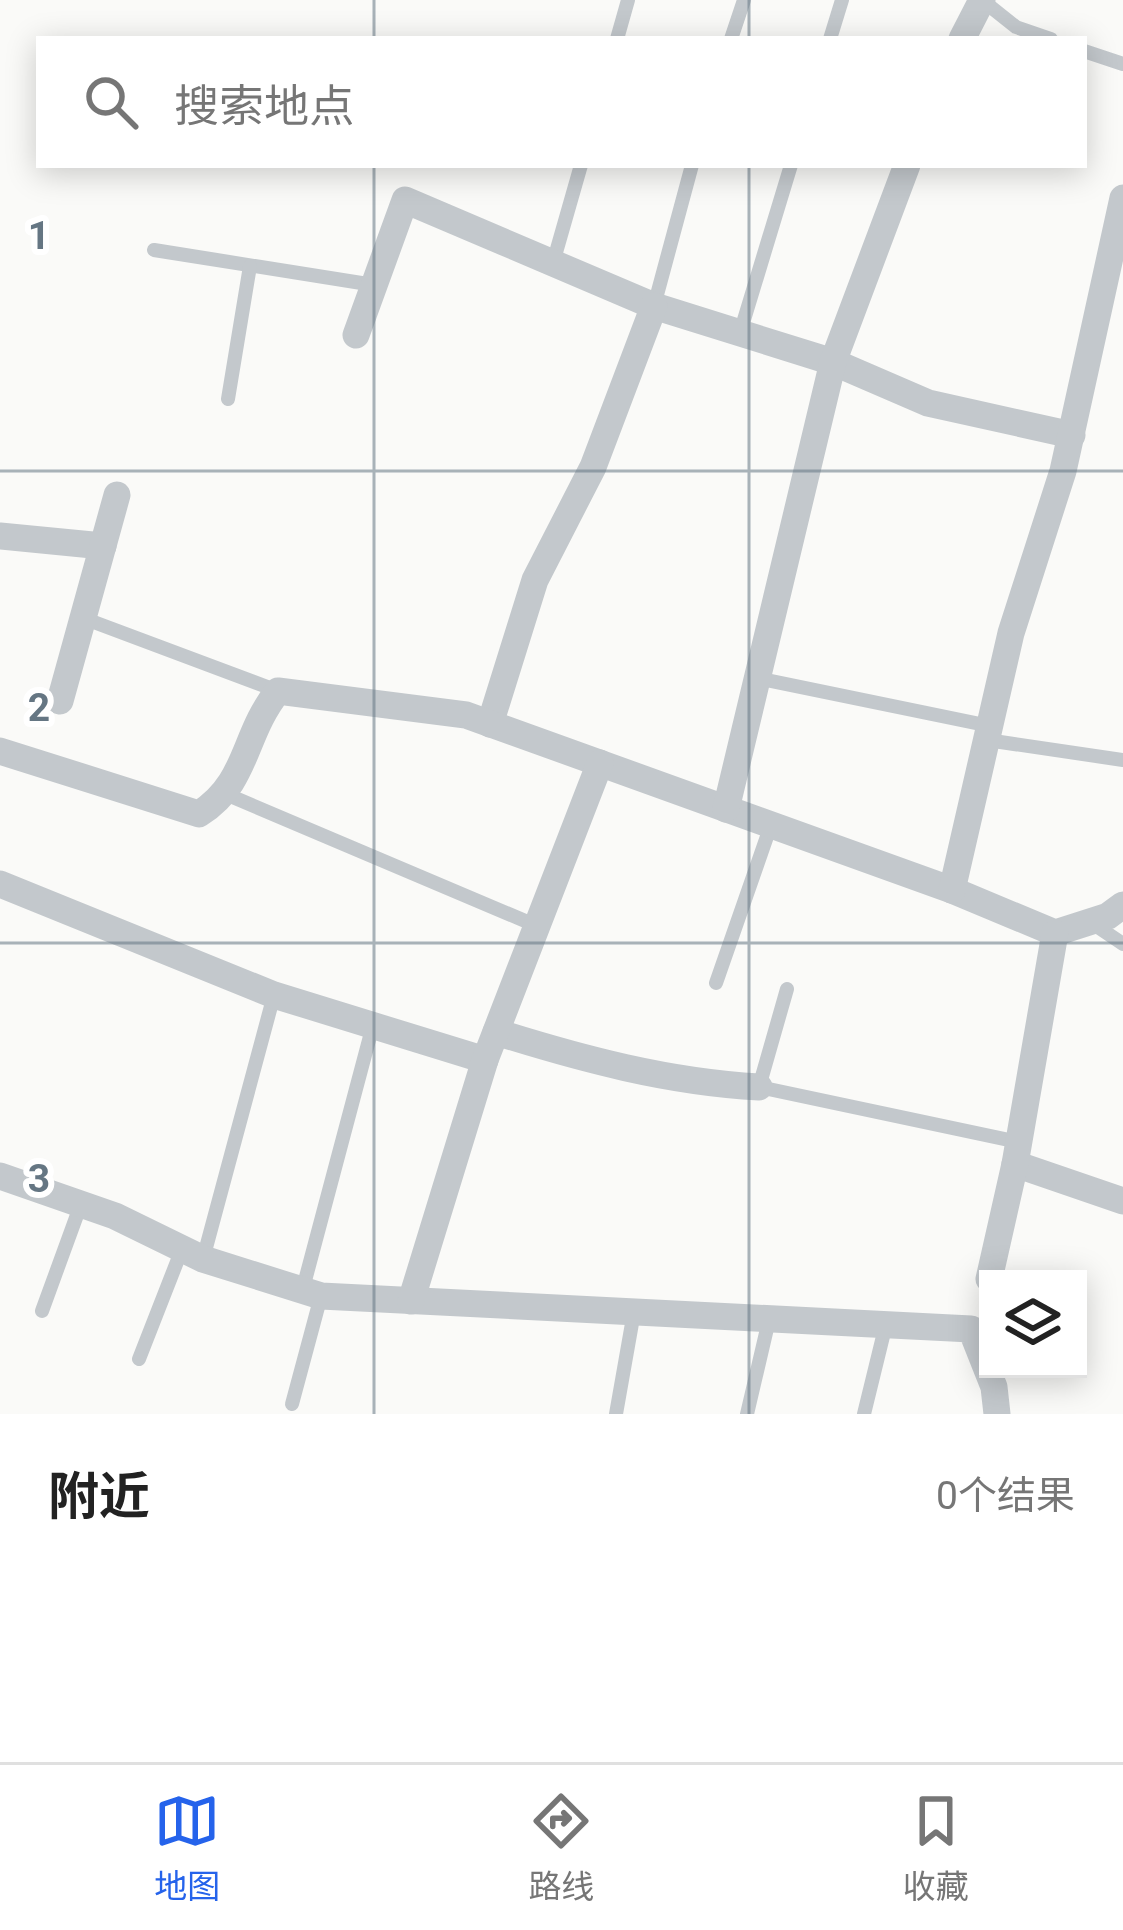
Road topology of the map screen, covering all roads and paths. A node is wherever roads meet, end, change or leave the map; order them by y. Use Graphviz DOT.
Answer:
graph roads {
  1 [pos="628,0"];
  2 [pos="744,0"];
  3 [pos="842,0"];
  4 [pos="982,0"];
  5 [pos="617,36"];
  6 [pos="732,36"];
  7 [pos="831,36"];
  8 [pos="964,36"];
  9 [pos="1042,36"];
  10 [pos="1087,52"];
  11 [pos="1123,64"];
  12 [pos="580,168"];
  13 [pos="691,168"];
  14 [pos="790,168"];
  15 [pos="906,168"];
  16 [pos="1123,198"];
  17 [pos="154,250"];
  18 [pos="553,263"];
  19 [pos="250,266"];
  20 [pos="374,285"];
  21 [pos="654,306"];
  22 [pos="740,333"];
  23 [pos="356,335"];
  24 [pos="833,362"];
  25 [pos="228,399"];
  26 [pos="1072,435"];
  27 [pos="117,495"];
  28 [pos="0,536"];
  29 [pos="103,546"];
  30 [pos="83,619"];
  31 [pos="757,678"];
  32 [pos="278,691"];
  33 [pos="60,701"];
  34 [pos="490,724"];
  35 [pos="988,733"];
  36 [pos="0,751"];
  37 [pos="1123,760"];
  38 [pos="600,764"];
  39 [pos="228,795"];
  40 [pos="726,808"];
  41 [pos="771,825"];
  42 [pos="0,884"];
  43 [pos="952,890"];
  44 [pos="1123,905"];
  45 [pos="1090,922"];
  46 [pos="537,926"];
  47 [pos="1054,933"];
  48 [pos="1123,944"];
  49 [pos="716,982"];
  50 [pos="787,988"];
  51 [pos="274,994"];
  52 [pos="373,1025"];
  53 [pos="496,1032"];
  54 [pos="485,1060"];
  55 [pos="759,1087"];
  56 [pos="1017,1153"];
  57 [pos="0,1176"];
  58 [pos="1123,1201"];
  59 [pos="81,1204"];
  60 [pos="192,1254"];
  61 [pos="990,1270"];
  62 [pos="311,1294"];
  63 [pos="411,1300"];
  64 [pos="979,1306"];
  65 [pos="42,1310"];
  66 [pos="634,1312"];
  67 [pos="769,1318"];
  68 [pos="886,1324"];
  69 [pos="971,1329"];
  70 [pos="139,1359"];
  71 [pos="292,1404"];
  72 [pos="616,1414"];
  73 [pos="748,1414"];
  74 [pos="864,1414"];
  75 [pos="997,1414"];
  1 -- 5 [label="lane"];
  2 -- 6 [label="lane"];
  3 -- 7 [label="lane"];
  4 -- 8 [label="street"];
  4 -- 9 [label="lane"];
  10 -- 11 [label="lane"];
  12 -- 18 [label="lane"];
  13 -- 21 [label="lane"];
  14 -- 22 [label="lane"];
  15 -- 24 [label="street"];
  16 -- 26 [label="street"];
  17 -- 19 [label="lane"];
  18 -- 20 [label="street"];
  18 -- 21 [label="street"];
  19 -- 20 [label="lane"];
  19 -- 25 [label="lane"];
  20 -- 23 [label="street"];
  21 -- 22 [label="street"];
  21 -- 34 [label="street"];
  22 -- 24 [label="street"];
  24 -- 26 [label="street"];
  24 -- 31 [label="street"];
  26 -- 35 [label="street"];
  27 -- 29 [label="street"];
  28 -- 29 [label="street"];
  29 -- 30 [label="street"];
  30 -- 32 [label="lane"];
  30 -- 33 [label="street"];
  31 -- 35 [label="lane"];
  31 -- 40 [label="street"];
  32 -- 34 [label="street"];
  32 -- 39 [label="street"];
  34 -- 38 [label="street"];
  35 -- 37 [label="lane"];
  35 -- 43 [label="street"];
  36 -- 39 [label="street"];
  38 -- 40 [label="street"];
  38 -- 46 [label="street"];
  39 -- 46 [label="lane"];
  40 -- 41 [label="street"];
  41 -- 43 [label="street"];
  41 -- 49 [label="lane"];
  42 -- 51 [label="street"];
  43 -- 47 [label="street"];
  44 -- 45 [label="street"];
  45 -- 47 [label="street"];
  45 -- 48 [label="lane"];
  46 -- 53 [label="street"];
  47 -- 56 [label="street"];
  50 -- 55 [label="lane"];
  51 -- 52 [label="street"];
  51 -- 60 [label="lane"];
  52 -- 54 [label="street"];
  52 -- 62 [label="lane"];
  53 -- 54 [label="street"];
  53 -- 55 [label="street"];
  54 -- 63 [label="street"];
  55 -- 56 [label="lane"];
  56 -- 58 [label="street"];
  56 -- 61 [label="street"];
  57 -- 59 [label="street"];
  59 -- 60 [label="street"];
  59 -- 65 [label="lane"];
  60 -- 62 [label="street"];
  60 -- 70 [label="lane"];
  62 -- 63 [label="street"];
  62 -- 71 [label="lane"];
  63 -- 66 [label="street"];
  64 -- 69 [label="street"];
  66 -- 67 [label="street"];
  66 -- 72 [label="lane"];
  67 -- 68 [label="street"];
  67 -- 73 [label="lane"];
  68 -- 69 [label="street"];
  68 -- 74 [label="lane"];
  69 -- 75 [label="street"];
}
